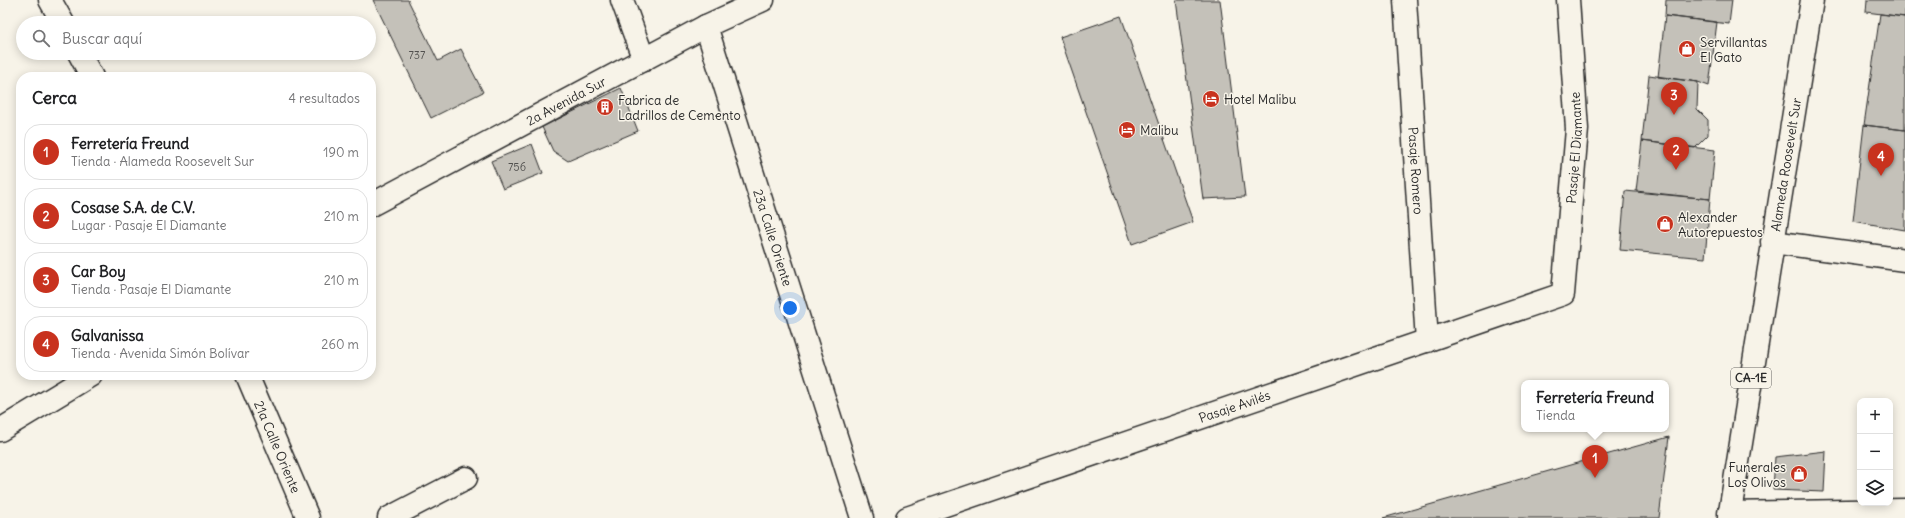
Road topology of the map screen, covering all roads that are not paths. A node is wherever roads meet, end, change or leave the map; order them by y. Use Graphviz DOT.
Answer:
graph roads {
  1 [pos="50,0"];
  2 [pos="622,0"];
  3 [pos="763,0"];
  4 [pos="1405,0"];
  5 [pos="1568,0"];
  6 [pos="1812,0"];
  7 [pos="59,16"];
  8 [pos="706,26"];
  9 [pos="83,60"];
  10 [pos="644,60"];
  11 [pos="89,72"];
  12 [pos="376,202"];
  13 [pos="1772,242"];
  14 [pos="1905,260"];
  15 [pos="1563,294"];
  16 [pos="1427,341"];
  17 [pos="82,380"];
  18 [pos="249,380"];
  19 [pos="0,430"];
  20 [pos="466,478"];
  21 [pos="1905,510"];
  22 [pos="1729,516"];
  23 [pos="308,518"];
  24 [pos="389,518"];
  25 [pos="862,518"];
  26 [pos="907,518"];
  1 -- 7 [label="main road"];
  2 -- 10 [label="main road"];
  3 -- 8 [label="main road, 2a Avenida Sur"];
  4 -- 16 [label="main road, Pasaje Romero"];
  5 -- 15 [label="main road, Pasaje El Diamante"];
  6 -- 13 [label="main road, Alameda Roosevelt Sur / CA-1E"];
  8 -- 10 [label="main road, 2a Avenida Sur"];
  8 -- 25 [label="main road, 23a Calle Oriente"];
  9 -- 11 [label="main road"];
  10 -- 12 [label="main road, 2a Avenida Sur"];
  13 -- 14 [label="main road"];
  13 -- 22 [label="main road, Alameda Roosevelt Sur / CA-1E"];
  15 -- 16 [label="main road, Pasaje Avilés"];
  16 -- 26 [label="main road, Pasaje Avilés"];
  17 -- 19 [label="main road"];
  18 -- 23 [label="main road, 21a Calle Oriente"];
  20 -- 24 [label="main road"];
  21 -- 22 [label="main road"];
}
